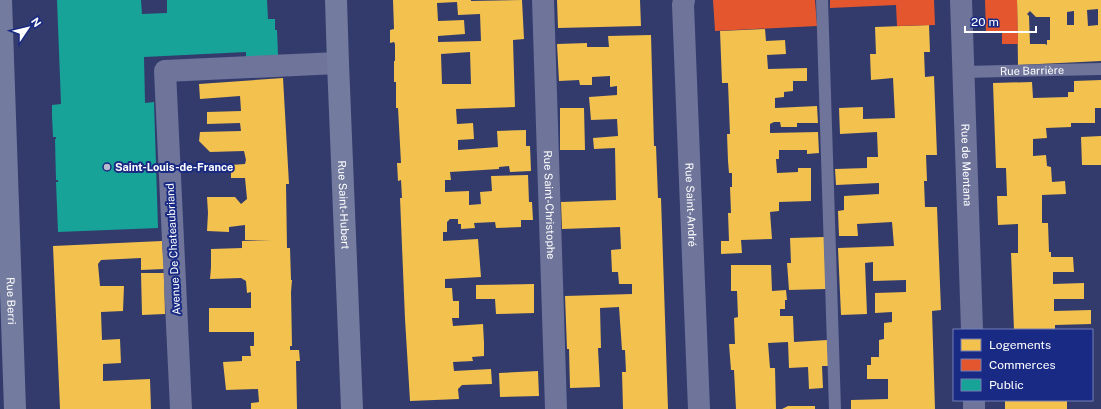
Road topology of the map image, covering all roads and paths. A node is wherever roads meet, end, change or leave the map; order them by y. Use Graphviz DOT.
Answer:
graph roads {
  1 [pos="1,0"];
  2 [pos="336,0"];
  3 [pos="543,0"];
  4 [pos="684,0"];
  5 [pos="822,0"];
  6 [pos="961,0"];
  7 [pos="338,64"];
  8 [pos="1101,69"];
  9 [pos="963,72"];
  10 [pos="972,329"];
  11 [pos="15,409"];
  12 [pos="181,409"];
  13 [pos="352,409"];
  14 [pos="556,409"];
  15 [pos="698,409"];
  16 [pos="835,409"];
  1 -- 11 [label="street, Rue Berri"];
  2 -- 7 [label="street, Rue Saint-Hubert"];
  3 -- 14 [label="street, Rue Saint-Christophe"];
  4 -- 15 [label="street, Rue Saint-André"];
  5 -- 16 [label="lane"];
  6 -- 9 [label="street, Rue de Mentana"];
  7 -- 12 [label="street, Avenue De Chateaubriand"];
  7 -- 13 [label="street, Rue Saint-Hubert"];
  8 -- 9 [label="lane, Rue Barrière"];
  9 -- 10 [label="street, Rue de Mentana"];
}
